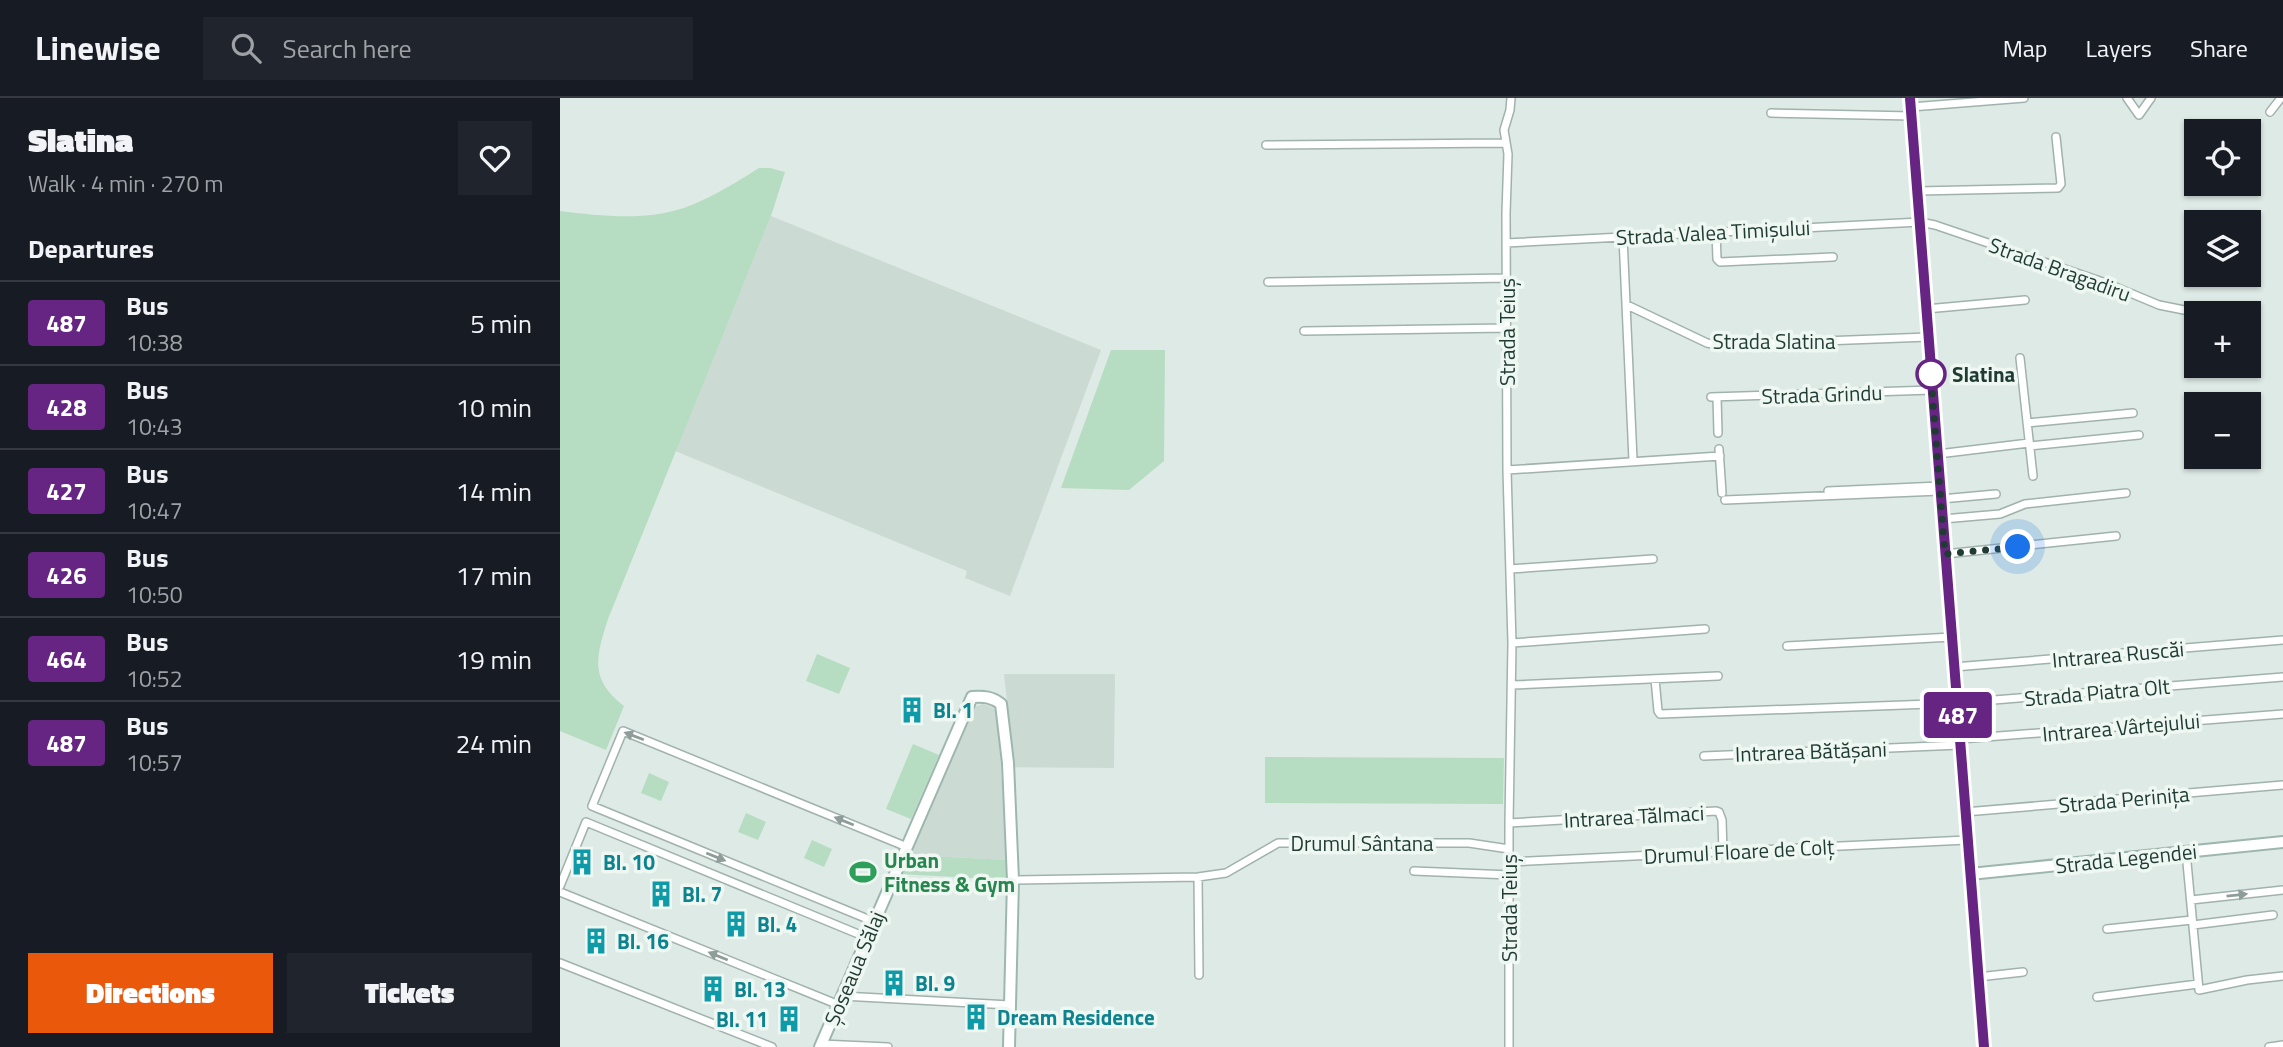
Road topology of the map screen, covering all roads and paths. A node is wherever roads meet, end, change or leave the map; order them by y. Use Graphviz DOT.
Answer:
graph roads {
  1 [pos="1511,98"];
  2 [pos="2024,98"];
  3 [pos="2127,98"];
  4 [pos="2151,98"];
  5 [pos="2281,98"];
  6 [pos="1911,107"];
  7 [pos="2270,112"];
  8 [pos="1771,113"];
  9 [pos="2056,137"];
  10 [pos="1506,143"];
  11 [pos="1266,145"];
  12 [pos="1918,191"];
  13 [pos="1920,222"];
  14 [pos="1716,231"];
  15 [pos="1623,237"];
  16 [pos="1506,243"];
  17 [pos="1833,257"];
  18 [pos="1507,278"];
  19 [pos="1268,282"];
  20 [pos="2025,300"];
  21 [pos="1627,304"];
  22 [pos="1926,309"];
  23 [pos="2184,310"];
  24 [pos="1507,328"];
  25 [pos="1304,331"];
  26 [pos="1928,337"];
  27 [pos="2020,358"];
  28 [pos="1932,390"];
  29 [pos="2133,413"];
  30 [pos="2027,424"];
  31 [pos="1718,433"];
  32 [pos="2139,435"];
  33 [pos="2030,444"];
  34 [pos="1938,454"];
  35 [pos="1633,460"];
  36 [pos="1507,470"];
  37 [pos="2033,476"];
  38 [pos="1828,491"];
  39 [pos="1940,492"];
  40 [pos="2126,493"];
  41 [pos="1996,494"];
  42 [pos="1942,519"];
  43 [pos="2116,536"];
  44 [pos="1945,554"];
  45 [pos="1653,559"];
  46 [pos="1510,569"];
  47 [pos="1705,629"];
  48 [pos="1952,637"];
  49 [pos="2283,640"];
  50 [pos="1512,643"];
  51 [pos="1787,646"];
  52 [pos="1954,667"];
  53 [pos="1718,676"];
  54 [pos="2283,677"];
  55 [pos="1655,679"];
  56 [pos="1512,685"];
  57 [pos="1957,703"];
  58 [pos="2283,714"];
  59 [pos="1960,742"];
  60 [pos="1704,756"];
  61 [pos="2283,785"];
  62 [pos="1965,812"];
  63 [pos="1508,823"];
  64 [pos="1967,840"];
  65 [pos="2283,842"];
  66 [pos="907,847"];
  67 [pos="1509,849"];
  68 [pos="1723,852"];
  69 [pos="2186,852"];
  70 [pos="1510,862"];
  71 [pos="1414,871"];
  72 [pos="1970,874"];
  73 [pos="1510,875"];
  74 [pos="1198,877"];
  75 [pos="1013,880"];
  76 [pos="560,886"];
  77 [pos="2283,890"];
  78 [pos="560,892"];
  79 [pos="2191,900"];
  80 [pos="2273,915"];
  81 [pos="875,922"];
  82 [pos="2193,923"];
  83 [pos="2107,929"];
  84 [pos="868,938"];
  85 [pos="560,963"];
  86 [pos="2023,972"];
  87 [pos="1199,975"];
  88 [pos="2283,976"];
  89 [pos="1978,978"];
  90 [pos="2199,987"];
  91 [pos="2097,997"];
  92 [pos="840,1000"];
  93 [pos="1010,1005"];
  94 [pos="2283,1045"];
  95 [pos="821,1046"];
  96 [pos="772,1047"];
  97 [pos="888,1047"];
  98 [pos="1009,1047"];
  99 [pos="1509,1047"];
  100 [pos="1984,1047"];
  101 [pos="2269,1047"];
  1 -- 10 [label="street, Strada Teiuș"];
  2 -- 6 [label="street"];
  3 -- 4 [label="street"];
  5 -- 7 [label="street"];
  6 -- 8 [label="street"];
  6 -- 12 [label="street"];
  9 -- 12 [label="street"];
  10 -- 11 [label="street"];
  10 -- 16 [label="street, Strada Teiuș"];
  12 -- 13 [label="street"];
  13 -- 14 [label="street, Strada Valea Timișului"];
  13 -- 22 [label="street"];
  13 -- 23 [label="street, Strada Bragadiru"];
  14 -- 15 [label="street, Strada Valea Timișului"];
  14 -- 17 [label="street"];
  15 -- 16 [label="street, Strada Valea Timișului"];
  15 -- 21 [label="street"];
  16 -- 18 [label="street, Strada Teiuș"];
  18 -- 19 [label="street"];
  18 -- 24 [label="street, Strada Teiuș"];
  20 -- 22 [label="street"];
  21 -- 26 [label="street, Strada Slatina"];
  21 -- 35 [label="street"];
  22 -- 26 [label="street"];
  24 -- 25 [label="street"];
  24 -- 36 [label="street, Strada Teiuș"];
  26 -- 28 [label="street"];
  27 -- 30 [label="street"];
  28 -- 31 [label="street, Strada Grindu"];
  28 -- 34 [label="street"];
  29 -- 30 [label="street"];
  30 -- 33 [label="street"];
  32 -- 33 [label="street"];
  33 -- 34 [label="street"];
  33 -- 37 [label="street"];
  34 -- 39 [label="street"];
  35 -- 36 [label="street"];
  35 -- 39 [label="street"];
  36 -- 46 [label="street, Strada Teiuș"];
  38 -- 39 [label="street"];
  39 -- 41 [label="street"];
  39 -- 42 [label="street"];
  40 -- 42 [label="street"];
  42 -- 44 [label="street"];
  43 -- 44 [label="street"];
  44 -- 48 [label="street"];
  45 -- 46 [label="street"];
  46 -- 50 [label="street, Strada Teiuș"];
  47 -- 50 [label="street"];
  48 -- 51 [label="street"];
  48 -- 52 [label="street"];
  49 -- 52 [label="street, Intrarea Ruscăi"];
  50 -- 56 [label="street, Strada Teiuș"];
  52 -- 57 [label="street"];
  53 -- 55 [label="street"];
  54 -- 57 [label="street, Strada Piatra Olt"];
  55 -- 56 [label="street"];
  55 -- 57 [label="street, Strada Piatra Olt"];
  56 -- 63 [label="street, Strada Teiuș"];
  57 -- 59 [label="street"];
  58 -- 59 [label="street, Intrarea Vârtejului"];
  59 -- 60 [label="street, Intrarea Bătășani"];
  59 -- 62 [label="street"];
  61 -- 62 [label="street, Strada Perinița"];
  62 -- 64 [label="street"];
  63 -- 67 [label="street, Strada Teiuș"];
  63 -- 68 [label="street, Intrarea Tălmaci"];
  64 -- 68 [label="street, Drumul Floare de Colț"];
  64 -- 72 [label="street"];
  65 -- 69 [label="street, Strada Legendei"];
  66 -- 75 [label="street, Șoseaua Sălaj"];
  66 -- 81 [label="street, Șoseaua Sălaj"];
  66 -- 81 [label="street, one-way"];
  67 -- 70 [label="street, Strada Teiuș"];
  67 -- 74 [label="street, Drumul Sântana"];
  68 -- 70 [label="street, Drumul Floare de Colț"];
  69 -- 72 [label="street, Strada Legendei"];
  69 -- 79 [label="street"];
  70 -- 73 [label="street, Strada Teiuș"];
  71 -- 73 [label="street"];
  72 -- 89 [label="street"];
  73 -- 99 [label="street, Strada Teiuș"];
  74 -- 75 [label="street, Drumul Sântana"];
  74 -- 87 [label="street"];
  75 -- 93 [label="street"];
  76 -- 84 [label="street"];
  79 -- 77 [label="street, one-way"];
  92 -- 78 [label="street, one-way"];
  79 -- 82 [label="street"];
  80 -- 82 [label="street"];
  81 -- 84 [label="street, Șoseaua Sălaj"];
  82 -- 83 [label="street"];
  82 -- 90 [label="street"];
  84 -- 92 [label="street, Șoseaua Sălaj"];
  85 -- 96 [label="street"];
  86 -- 89 [label="street"];
  88 -- 90 [label="street"];
  89 -- 100 [label="street"];
  90 -- 91 [label="street"];
  92 -- 93 [label="street"];
  92 -- 95 [label="street, Șoseaua Sălaj"];
  93 -- 98 [label="street"];
  94 -- 101 [label="street"];
  95 -- 97 [label="street"];
}
